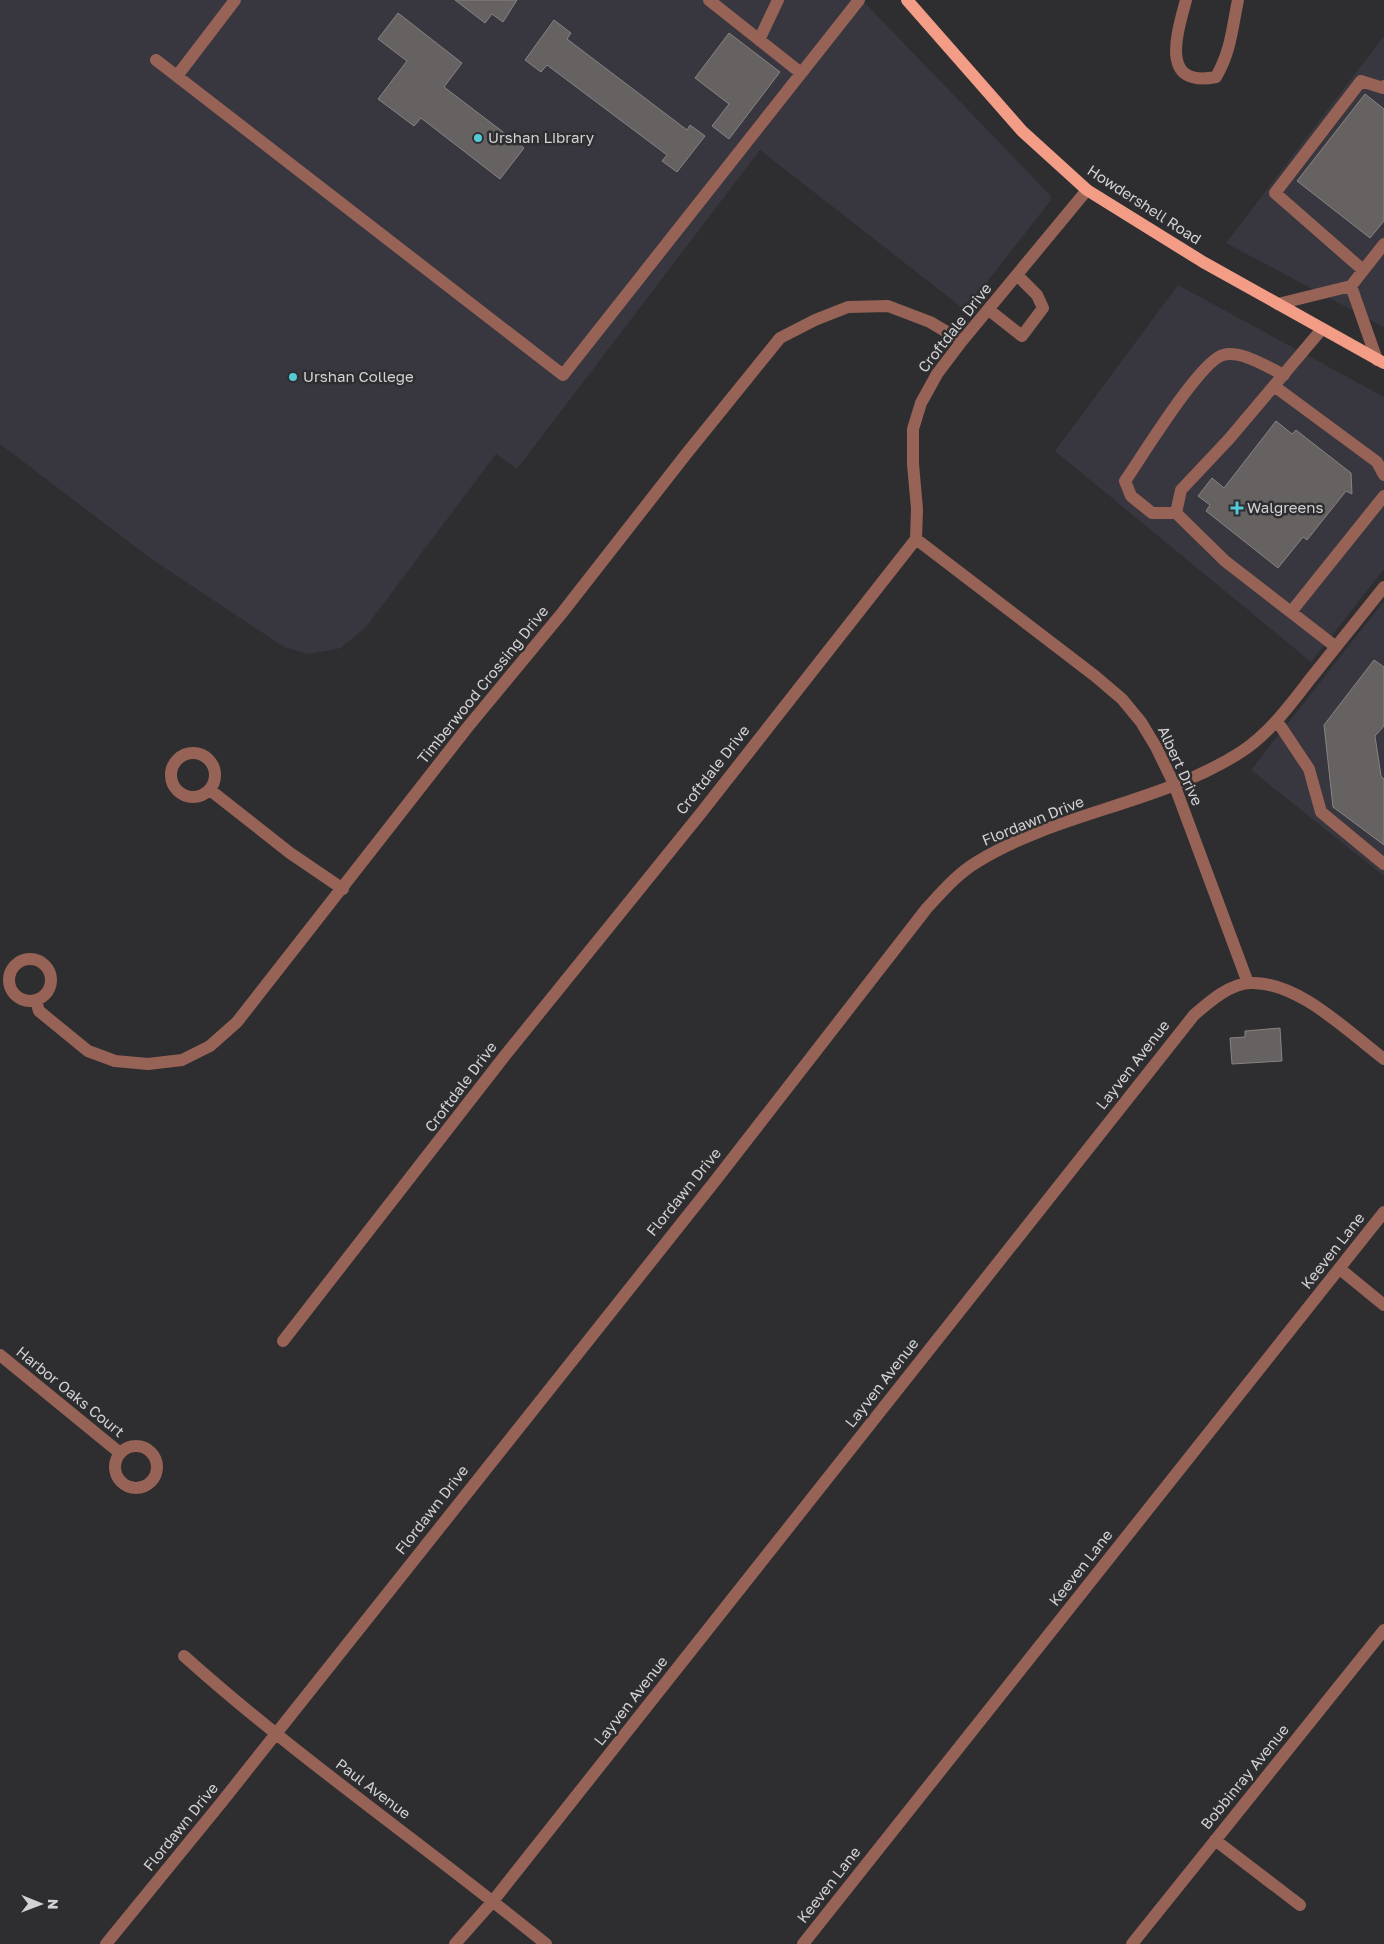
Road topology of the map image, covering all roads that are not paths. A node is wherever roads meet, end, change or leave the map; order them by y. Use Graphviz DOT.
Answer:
graph roads {
  1 [pos="235,0"];
  2 [pos="709,0"];
  3 [pos="778,0"];
  4 [pos="859,0"];
  5 [pos="906,0"];
  6 [pos="1186,0"];
  7 [pos="1238,0"];
  8 [pos="759,40"];
  9 [pos="156,60"];
  10 [pos="801,73"];
  11 [pos="177,76"];
  12 [pos="1384,86"];
  13 [pos="1087,190"];
  14 [pos="1383,249"];
  15 [pos="1363,270"];
  16 [pos="1016,275"];
  17 [pos="1351,286"];
  18 [pos="1278,304"];
  19 [pos="989,310"];
  20 [pos="1322,329"];
  21 [pos="962,341"];
  22 [pos="1381,362"];
  23 [pos="1284,375"];
  24 [pos="1274,386"];
  25 [pos="1384,475"];
  26 [pos="1384,496"];
  27 [pos="1176,513"];
  28 [pos="916,539"];
  29 [pos="1384,587"];
  30 [pos="1292,612"];
  31 [pos="1336,647"];
  32 [pos="1277,720"];
  33 [pos="1174,784"];
  34 [pos="210,790"];
  35 [pos="1384,864"];
  36 [pos="342,889"];
  37 [pos="1248,983"];
  38 [pos="36,1001"];
  39 [pos="1384,1059"];
  40 [pos="1384,1212"];
  41 [pos="1340,1269"];
  42 [pos="1384,1305"];
  43 [pos="283,1341"];
  44 [pos="0,1355"];
  45 [pos="120,1453"];
  46 [pos="1383,1634"];
  47 [pos="184,1656"];
  48 [pos="276,1735"];
  49 [pos="1215,1840"];
  50 [pos="493,1901"];
  51 [pos="1300,1905"];
  52 [pos="106,1944"];
  53 [pos="455,1944"];
  54 [pos="546,1944"];
  55 [pos="803,1944"];
  56 [pos="1132,1944"];
  1 -- 11 [label="street"];
  2 -- 8 [label="street"];
  3 -- 8 [label="street"];
  4 -- 10 [label="street"];
  5 -- 13 [label="main road, Howdershell Road"];
  6 -- 7 [label="street"];
  8 -- 10 [label="street"];
  9 -- 11 [label="street"];
  10 -- 11 [label="street"];
  12 -- 15 [label="street"];
  13 -- 16 [label="street, Croftdale Drive"];
  13 -- 18 [label="main road, Howdershell Road"];
  14 -- 15 [label="street"];
  15 -- 17 [label="street"];
  16 -- 19 [label="street, Croftdale Drive"];
  16 -- 19 [label="street"];
  17 -- 18 [label="street"];
  17 -- 22 [label="street"];
  18 -- 20 [label="main road, Howdershell Road"];
  19 -- 21 [label="street, Croftdale Drive"];
  20 -- 22 [label="main road, Howdershell Road"];
  20 -- 23 [label="street"];
  21 -- 28 [label="street, Croftdale Drive"];
  21 -- 36 [label="street, Timberwood Crossing Drive"];
  23 -- 24 [label="street"];
  23 -- 27 [label="street"];
  24 -- 25 [label="street"];
  24 -- 27 [label="street"];
  26 -- 30 [label="street"];
  27 -- 30 [label="street"];
  28 -- 33 [label="street, Albert Drive"];
  28 -- 43 [label="street, Croftdale Drive"];
  29 -- 31 [label="street, Flordawn Drive"];
  30 -- 31 [label="street"];
  31 -- 32 [label="street, Flordawn Drive"];
  32 -- 33 [label="street, Flordawn Drive"];
  32 -- 35 [label="street"];
  33 -- 37 [label="street, Albert Drive"];
  33 -- 48 [label="street, Flordawn Drive"];
  34 -- 36 [label="street"];
  36 -- 38 [label="street, Timberwood Crossing Drive"];
  37 -- 39 [label="street, Layven Avenue"];
  37 -- 50 [label="street, Layven Avenue"];
  40 -- 41 [label="street, Keeven Lane"];
  41 -- 42 [label="street"];
  41 -- 55 [label="street, Keeven Lane"];
  44 -- 45 [label="street, Harbor Oaks Court"];
  46 -- 49 [label="street, Bobbinray Avenue"];
  47 -- 48 [label="street, Paul Avenue"];
  48 -- 50 [label="street, Paul Avenue"];
  48 -- 52 [label="street, Flordawn Drive"];
  49 -- 51 [label="street"];
  49 -- 56 [label="street, Bobbinray Avenue"];
  50 -- 53 [label="street, Layven Avenue"];
  50 -- 54 [label="street, Paul Avenue"];
}
